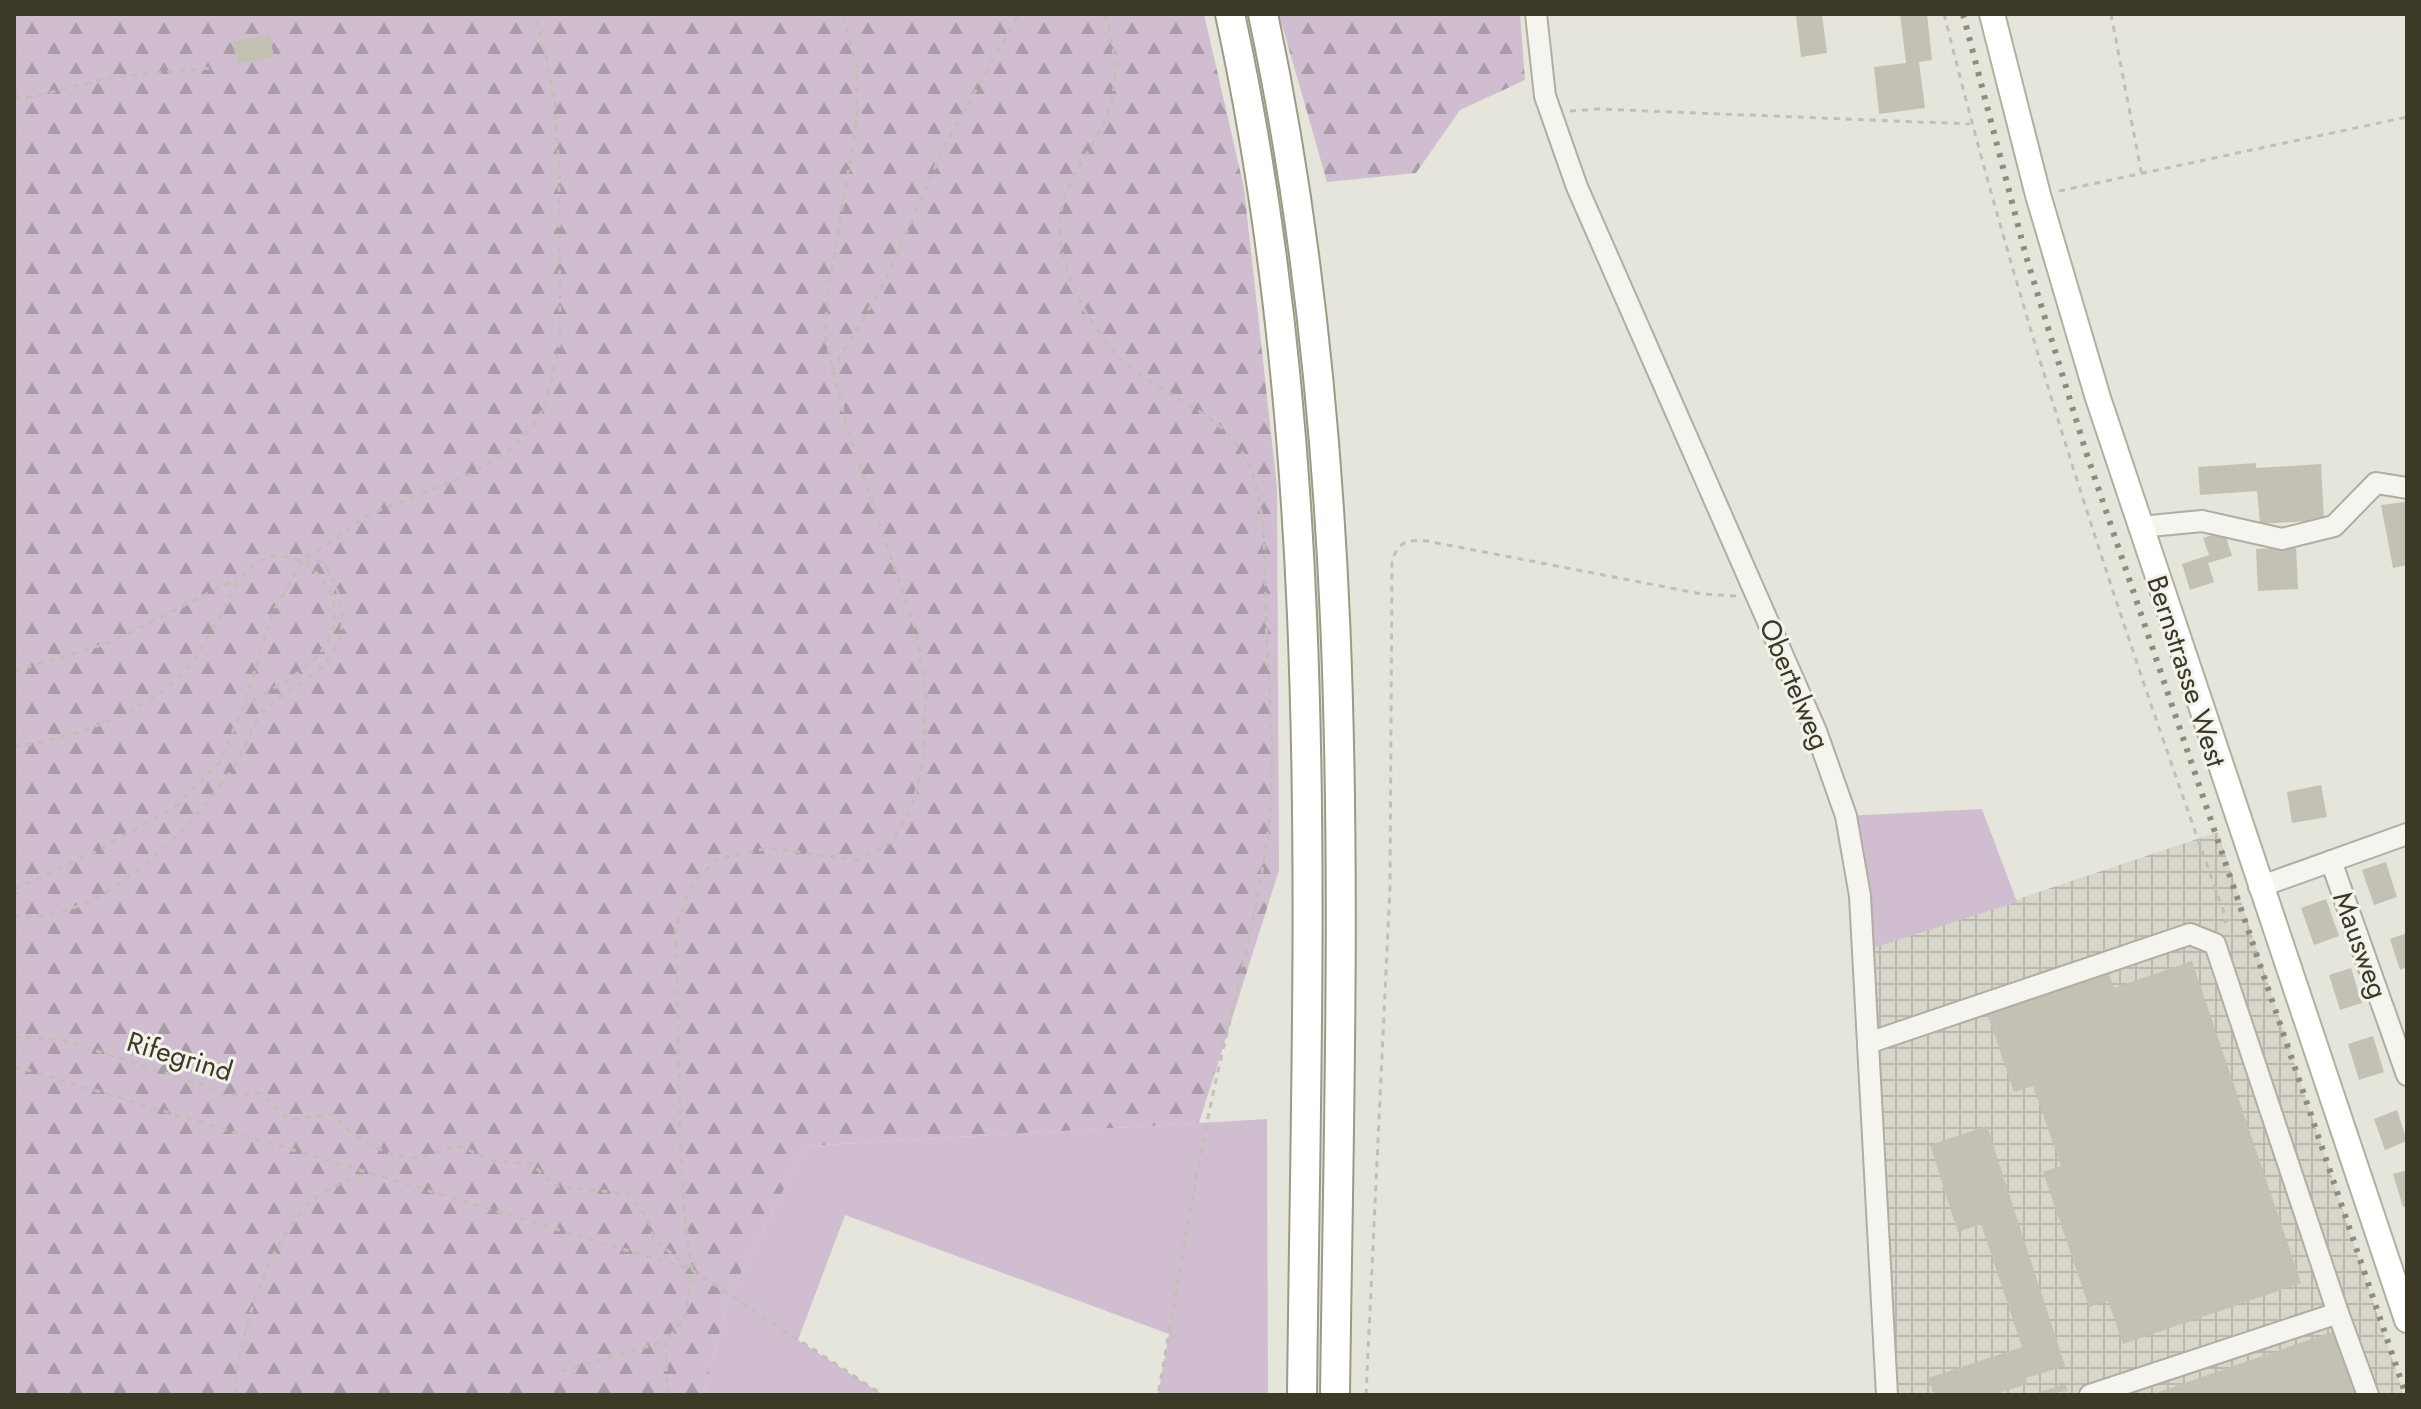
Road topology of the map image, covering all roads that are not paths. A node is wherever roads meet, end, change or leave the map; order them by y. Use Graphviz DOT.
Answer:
graph roads {
  1 [pos="1230,14"];
  2 [pos="1263,14"];
  3 [pos="1536,14"];
  4 [pos="1992,14"];
  5 [pos="2407,488"];
  6 [pos="2140,527"];
  7 [pos="2407,834"];
  8 [pos="2331,861"];
  9 [pos="2259,887"];
  10 [pos="1868,1043"];
  11 [pos="2407,1075"];
  12 [pos="2405,1310"];
  13 [pos="2338,1313"];
  14 [pos="1302,1395"];
  15 [pos="1335,1395"];
  16 [pos="1887,1395"];
  17 [pos="2090,1395"];
  18 [pos="2368,1395"];
  1 -- 14 [label="highway"];
  2 -- 15 [label="highway"];
  3 -- 10 [label="street, Obertelweg"];
  4 -- 6 [label="main road, Bernstrasse West"];
  5 -- 6 [label="street"];
  6 -- 9 [label="main road, Bernstrasse West"];
  7 -- 8 [label="street"];
  8 -- 9 [label="street"];
  8 -- 11 [label="street, Mausweg"];
  9 -- 12 [label="main road, Bernstrasse West"];
  10 -- 13 [label="street"];
  10 -- 16 [label="street, Obertelweg"];
  13 -- 17 [label="street"];
  13 -- 18 [label="street"];
}
